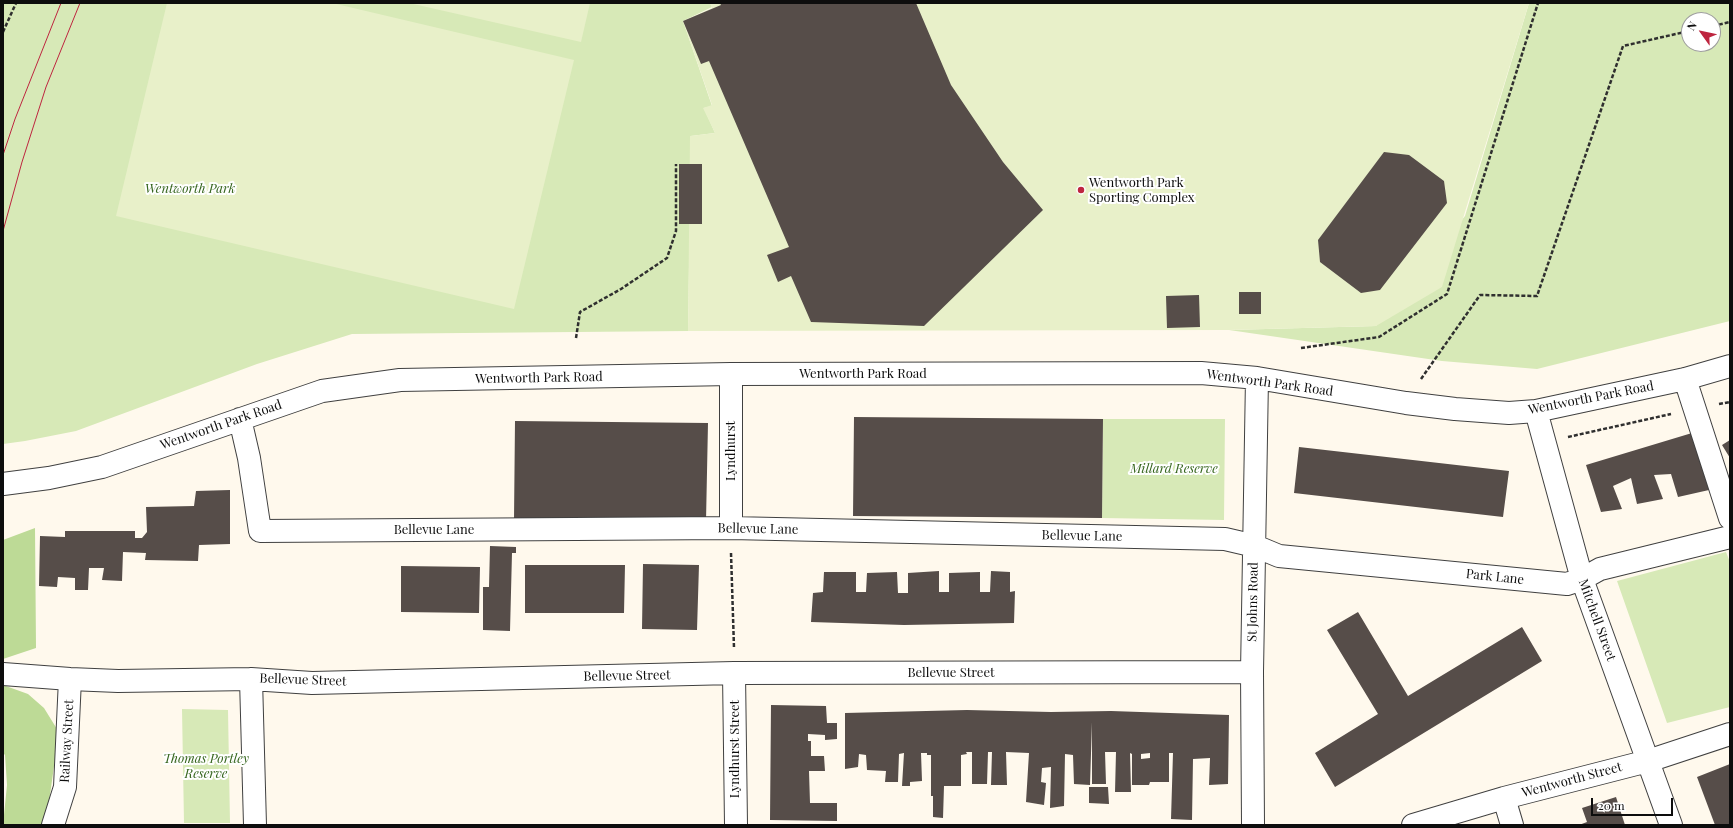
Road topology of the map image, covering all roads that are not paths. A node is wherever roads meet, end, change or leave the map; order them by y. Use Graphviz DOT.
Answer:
graph roads {
  1 [pos="1730,366"];
  2 [pos="732,374"];
  3 [pos="1257,378"];
  4 [pos="1685,379"];
  5 [pos="1536,411"];
  6 [pos="240,419"];
  7 [pos="3,484"];
  8 [pos="1730,518"];
  9 [pos="731,528"];
  10 [pos="1730,536"];
  11 [pos="1255,546"];
  12 [pos="1582,579"];
  13 [pos="1252,672"];
  14 [pos="734,673"];
  15 [pos="3,674"];
  16 [pos="70,679"];
  17 [pos="251,679"];
  18 [pos="1730,734"];
  19 [pos="1648,761"];
  20 [pos="1504,798"];
  21 [pos="53,825"];
  22 [pos="255,825"];
  23 [pos="736,825"];
  24 [pos="1253,825"];
  25 [pos="1413,825"];
  26 [pos="1512,825"];
  27 [pos="1671,825"];
  1 -- 4 [label="street, Wentworth Park Road"];
  2 -- 3 [label="street, Wentworth Park Road"];
  2 -- 6 [label="street, Wentworth Park Road"];
  2 -- 9 [label="street, Lyndhurst"];
  3 -- 5 [label="street, Wentworth Park Road"];
  3 -- 11 [label="street, St Johns Road"];
  4 -- 5 [label="street, Wentworth Park Road"];
  4 -- 8 [label="street"];
  5 -- 12 [label="street, Mitchell Street"];
  6 -- 7 [label="street, Wentworth Park Road"];
  6 -- 9 [label="street, Bellevue Lane"];
  9 -- 11 [label="street, Bellevue Lane"];
  10 -- 12 [label="street, Park Lane"];
  11 -- 12 [label="street, Park Lane"];
  11 -- 13 [label="street, St Johns Road"];
  12 -- 19 [label="street, Mitchell Street"];
  13 -- 14 [label="street, Bellevue Street"];
  13 -- 24 [label="street, St Johns Road"];
  14 -- 17 [label="street, Bellevue Street"];
  14 -- 23 [label="street, Lyndhurst Street"];
  15 -- 16 [label="street, Bellevue Street"];
  16 -- 17 [label="street, Bellevue Street"];
  16 -- 21 [label="street, Railway Street"];
  17 -- 22 [label="street"];
  18 -- 19 [label="street, Wentworth Street"];
  19 -- 20 [label="street, Wentworth Street"];
  19 -- 27 [label="street, Mitchell Street"];
  20 -- 25 [label="street, Wentworth Street"];
  20 -- 26 [label="street"];
}
